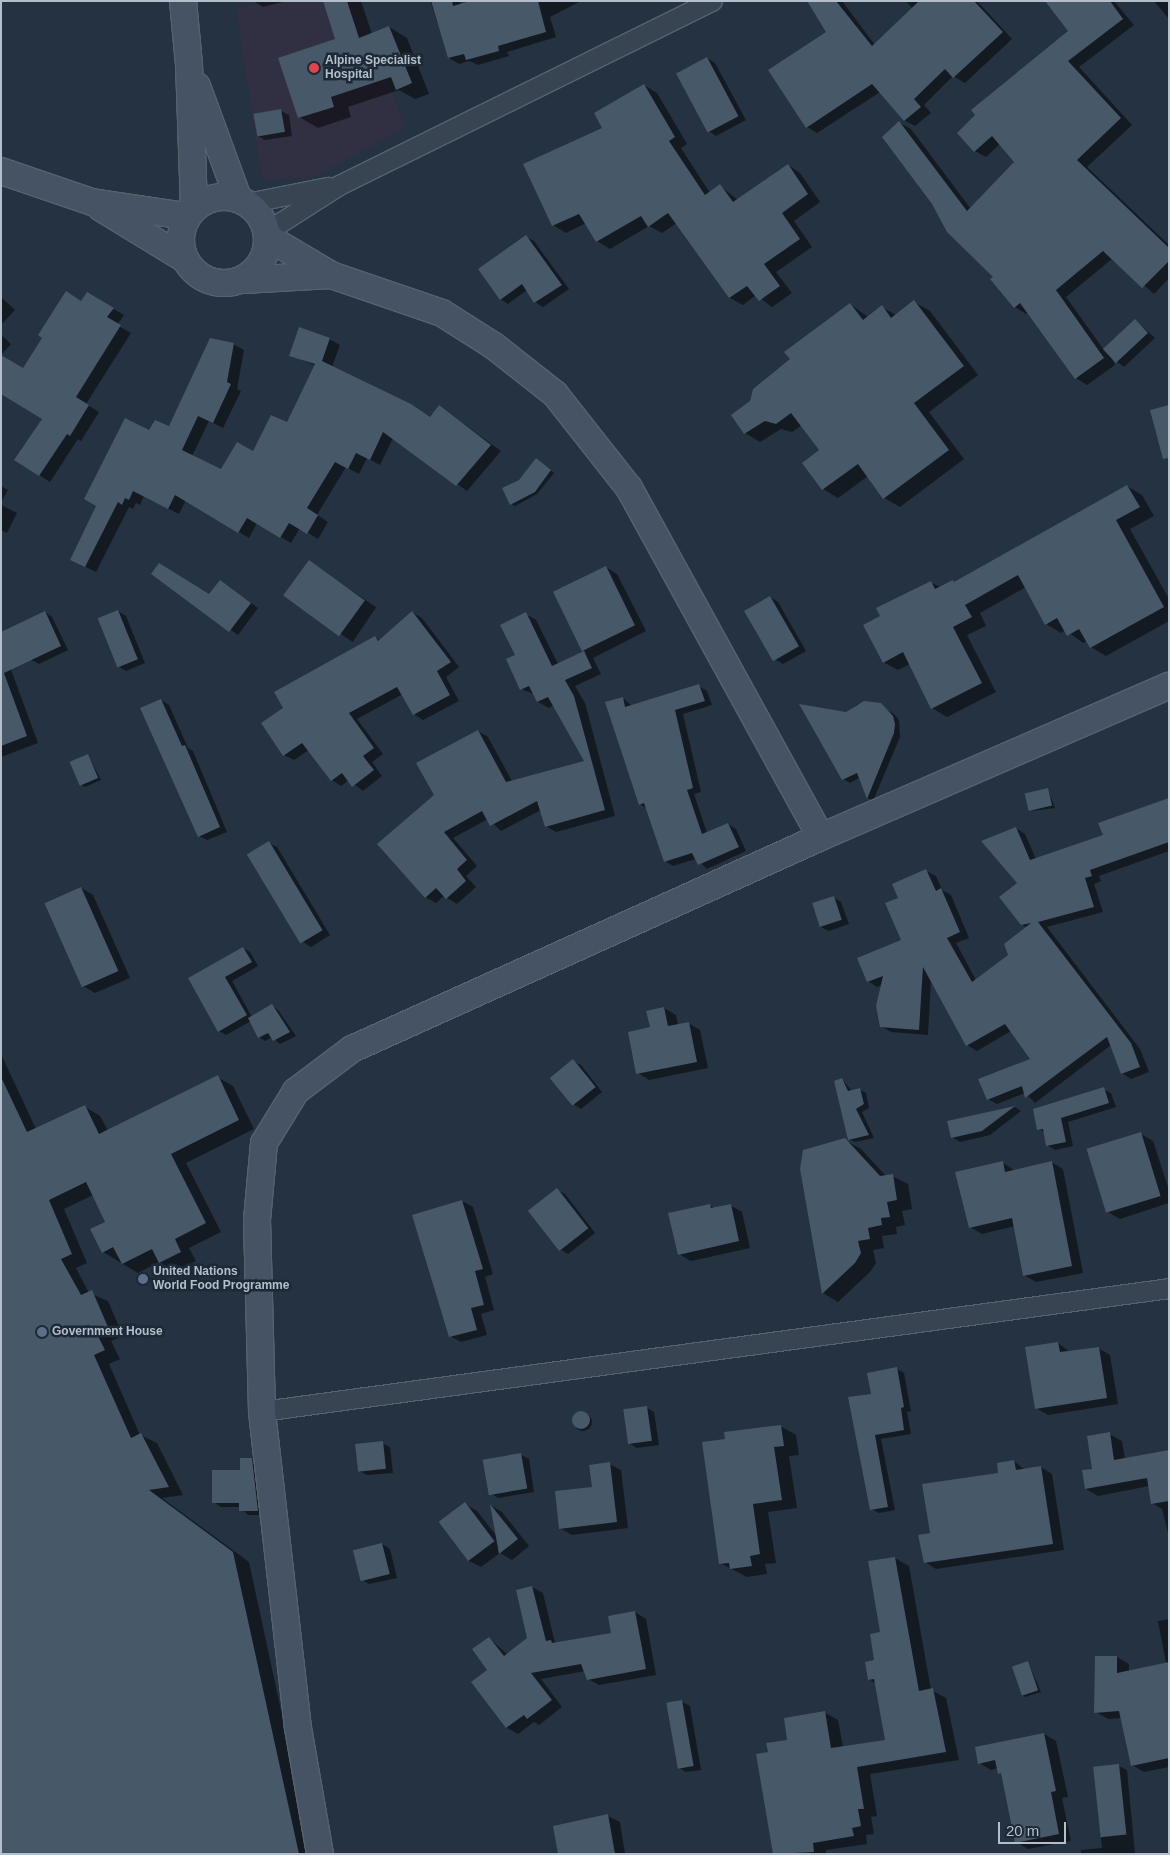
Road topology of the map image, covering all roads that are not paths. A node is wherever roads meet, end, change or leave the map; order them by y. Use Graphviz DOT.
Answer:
graph roads {
  1 [pos="184,1"];
  2 [pos="712,1"];
  3 [pos="189,64"];
  4 [pos="1,171"];
  5 [pos="339,185"];
  6 [pos="243,201"];
  7 [pos="92,202"];
  8 [pos="190,211"];
  9 [pos="267,234"];
  10 [pos="183,258"];
  11 [pos="331,275"];
  12 [pos="243,280"];
  13 [pos="1169,686"];
  14 [pos="821,837"];
  15 [pos="1169,1288"];
  16 [pos="262,1411"];
  17 [pos="320,1854"];
  1 -- 3 [label="street"];
  2 -- 5 [label="street"];
  3 -- 6 [label="street"];
  3 -- 8 [label="street"];
  4 -- 7 [label="street"];
  5 -- 6 [label="street"];
  5 -- 9 [label="street"];
  6 -- 8 [label="street"];
  6 -- 9 [label="street"];
  7 -- 8 [label="street"];
  7 -- 10 [label="street"];
  8 -- 10 [label="street"];
  9 -- 11 [label="street"];
  9 -- 12 [label="street"];
  10 -- 12 [label="street"];
  11 -- 12 [label="street"];
  11 -- 14 [label="street"];
  13 -- 14 [label="street"];
  14 -- 16 [label="street"];
  15 -- 16 [label="street"];
  16 -- 17 [label="street"];
}
